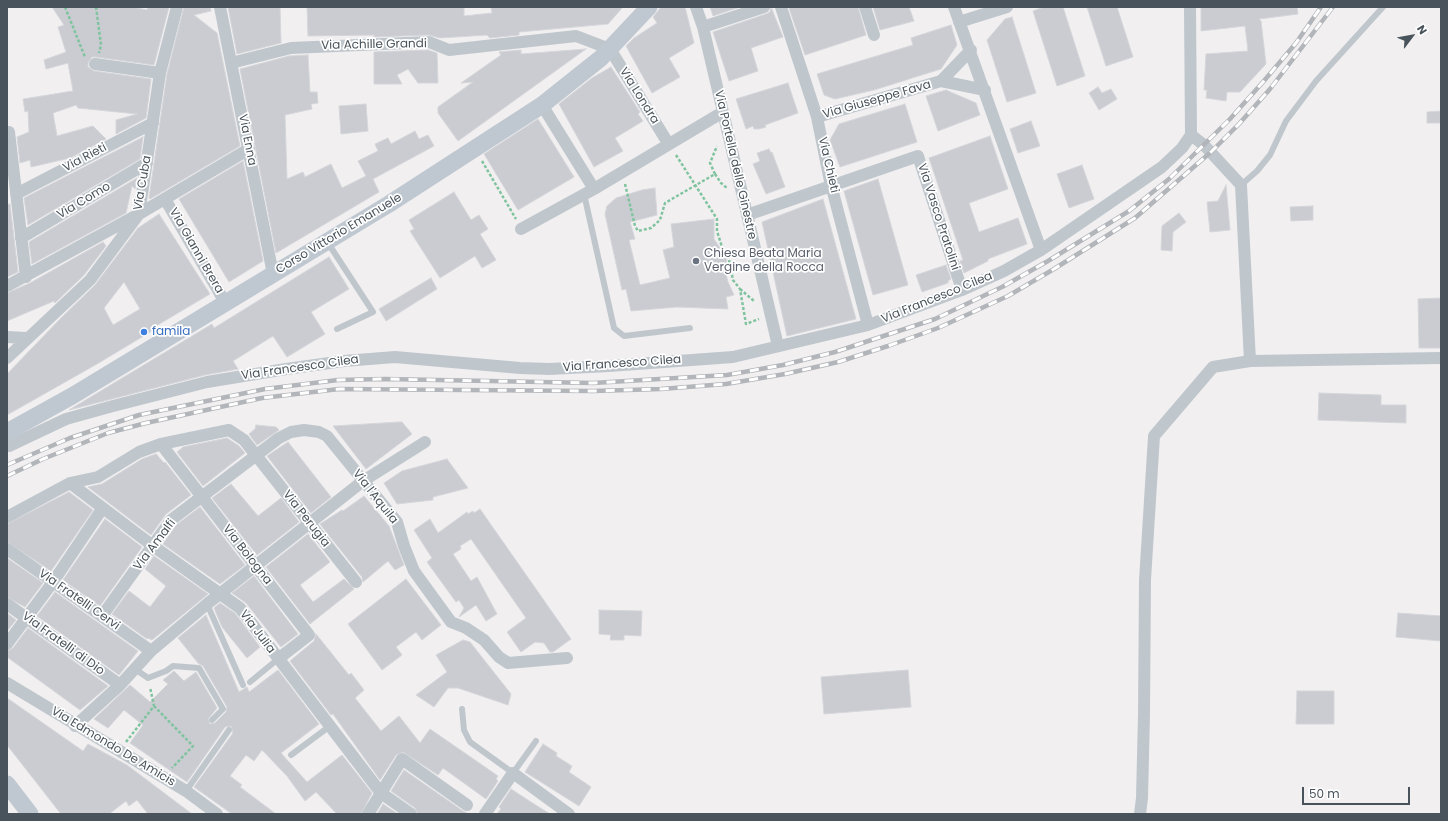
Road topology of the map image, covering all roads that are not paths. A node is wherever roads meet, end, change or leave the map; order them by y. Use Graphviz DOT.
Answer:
graph roads {
  1 [pos="177,7"];
  2 [pos="220,7"];
  3 [pos="649,7"];
  4 [pos="696,7"];
  5 [pos="764,7"];
  6 [pos="781,7"];
  7 [pos="866,7"];
  8 [pos="954,7"];
  9 [pos="1007,7"];
  10 [pos="1190,7"];
  11 [pos="1383,7"];
  12 [pos="959,22"];
  13 [pos="703,27"];
  14 [pos="874,35"];
  15 [pos="610,49"];
  16 [pos="971,50"];
  17 [pos="231,63"];
  18 [pos="95,64"];
  19 [pos="160,73"];
  20 [pos="941,81"];
  21 [pos="985,90"];
  22 [pos="542,105"];
  23 [pos="723,112"];
  24 [pos="817,117"];
  25 [pos="153,123"];
  26 [pos="9,132"];
  27 [pos="1191,135"];
  28 [pos="668,144"];
  29 [pos="249,149"];
  30 [pos="147,163"];
  31 [pos="831,185"];
  32 [pos="1241,185"];
  33 [pos="588,192"];
  34 [pos="16,194"];
  35 [pos="165,199"];
  36 [pos="139,214"];
  37 [pos="747,215"];
  38 [pos="521,229"];
  39 [pos="21,238"];
  40 [pos="327,241"];
  41 [pos="1041,250"];
  42 [pos="273,274"];
  43 [pos="26,277"];
  44 [pos="7,286"];
  45 [pos="962,290"];
  46 [pos="226,304"];
  47 [pos="868,325"];
  48 [pos="690,328"];
  49 [pos="336,329"];
  50 [pos="7,337"];
  51 [pos="27,338"];
  52 [pos="778,346"];
  53 [pos="7,358"];
  54 [pos="1441,358"];
  55 [pos="1250,361"];
  56 [pos="7,432"];
  57 [pos="425,442"];
  58 [pos="161,444"];
  59 [pos="7,445"];
  60 [pos="256,456"];
  61 [pos="363,481"];
  62 [pos="70,484"];
  63 [pos="201,496"];
  64 [pos="102,509"];
  65 [pos="7,517"];
  66 [pos="309,524"];
  67 [pos="153,546"];
  68 [pos="7,549"];
  69 [pos="255,566"];
  70 [pos="53,582"];
  71 [pos="356,582"];
  72 [pos="221,594"];
  73 [pos="7,604"];
  74 [pos="207,604"];
  75 [pos="102,616"];
  76 [pos="27,618"];
  77 [pos="7,644"];
  78 [pos="151,651"];
  79 [pos="567,658"];
  80 [pos="278,659"];
  81 [pos="134,669"];
  82 [pos="250,682"];
  83 [pos="7,683"];
  84 [pos="120,685"];
  85 [pos="243,685"];
  86 [pos="462,709"];
  87 [pos="212,720"];
  88 [pos="75,726"];
  89 [pos="330,726"];
  90 [pos="229,730"];
  91 [pos="536,741"];
  92 [pos="292,755"];
  93 [pos="513,773"];
  94 [pos="7,784"];
  95 [pos="186,791"];
  96 [pos="381,793"];
  97 [pos="467,805"];
  98 [pos="488,813"];
  99 [pos="30,814"];
  100 [pos="217,814"];
  101 [pos="368,814"];
  102 [pos="411,814"];
  103 [pos="568,814"];
  104 [pos="1140,814"];
  1 -- 19 [label="street, Via Cuba"];
  2 -- 17 [label="street, Via Enna"];
  3 -- 15 [label="main road, Corso Vittorio Emanuele"];
  4 -- 13 [label="street, Via Portella delle Ginestre"];
  5 -- 13 [label="street"];
  6 -- 24 [label="street, Via Chieti"];
  7 -- 14 [label="street"];
  8 -- 12 [label="street"];
  9 -- 12 [label="street"];
  10 -- 27 [label="street"];
  11 -- 32 [label="lane"];
  12 -- 16 [label="street"];
  13 -- 23 [label="street, Via Portella delle Ginestre"];
  15 -- 17 [label="street, Via Achille Grandi"];
  15 -- 22 [label="main road, Corso Vittorio Emanuele"];
  15 -- 28 [label="street, Via Londra"];
  16 -- 20 [label="street, Via Giuseppe Fava"];
  16 -- 21 [label="street"];
  17 -- 29 [label="street, Via Enna"];
  18 -- 19 [label="street"];
  19 -- 25 [label="street, Via Cuba"];
  20 -- 21 [label="street"];
  20 -- 24 [label="street, Via Giuseppe Fava"];
  21 -- 41 [label="street"];
  22 -- 33 [label="street"];
  22 -- 40 [label="main road, Corso Vittorio Emanuele"];
  23 -- 28 [label="street"];
  23 -- 37 [label="street, Via Portella delle Ginestre"];
  24 -- 31 [label="street, Via Chieti"];
  25 -- 30 [label="street, Via Cuba"];
  25 -- 34 [label="street, Via Rieti"];
  26 -- 34 [label="street"];
  27 -- 32 [label="street"];
  27 -- 41 [label="street, Via Francesco Cilea"];
  28 -- 33 [label="street"];
  29 -- 35 [label="street"];
  29 -- 42 [label="street, Via Enna"];
  30 -- 36 [label="street, Via Cuba"];
  30 -- 39 [label="street, Via Como"];
  31 -- 37 [label="street, Via Vasco Pratolini"];
  31 -- 45 [label="street, Via Vasco Pratolini"];
  31 -- 47 [label="street, Via Chieti"];
  32 -- 55 [label="street"];
  33 -- 38 [label="street"];
  33 -- 48 [label="lane"];
  34 -- 39 [label="street"];
  35 -- 36 [label="street"];
  35 -- 46 [label="street, Via Gianni Brera"];
  36 -- 43 [label="street"];
  36 -- 51 [label="street, Via Cuba"];
  37 -- 52 [label="street, Via Portella delle Ginestre"];
  39 -- 43 [label="street"];
  40 -- 42 [label="main road, Corso Vittorio Emanuele"];
  40 -- 49 [label="lane"];
  41 -- 45 [label="street, Via Francesco Cilea"];
  42 -- 46 [label="main road, Corso Vittorio Emanuele"];
  43 -- 44 [label="street"];
  45 -- 47 [label="street, Via Francesco Cilea"];
  46 -- 56 [label="main road, Corso Vittorio Emanuele"];
  47 -- 52 [label="street, Via Francesco Cilea"];
  50 -- 51 [label="street"];
  51 -- 53 [label="street, Via Cuba"];
  52 -- 59 [label="street, Via Francesco Cilea"];
  54 -- 55 [label="street"];
  55 -- 104 [label="street"];
  57 -- 61 [label="street"];
  58 -- 60 [label="street, Via Perugia"];
  58 -- 62 [label="street, Via Perugia"];
  58 -- 63 [label="street, Via Bologna"];
  60 -- 61 [label="street, Via l'Aquila"];
  60 -- 63 [label="street, Via Amalfi"];
  60 -- 66 [label="street, Via Perugia"];
  61 -- 66 [label="street"];
  61 -- 79 [label="street, Via l'Aquila"];
  62 -- 64 [label="street, Via Julia"];
  62 -- 65 [label="street, Via Perugia"];
  63 -- 67 [label="street, Via Amalfi"];
  63 -- 69 [label="street, Via Bologna"];
  64 -- 67 [label="street, Via Julia"];
  64 -- 70 [label="street"];
  66 -- 69 [label="street"];
  66 -- 71 [label="street, Via Perugia"];
  67 -- 72 [label="street, Via Julia"];
  67 -- 75 [label="street, Via Amalfi"];
  68 -- 70 [label="street, Via Fratelli Cervi"];
  69 -- 72 [label="street"];
  69 -- 80 [label="street, Via Bologna"];
  70 -- 75 [label="street, Via Fratelli Cervi"];
  70 -- 76 [label="street"];
  72 -- 74 [label="street"];
  72 -- 80 [label="street, Via Julia"];
  73 -- 76 [label="street, Via Fratelli di Dio"];
  74 -- 78 [label="street"];
  74 -- 85 [label="lane"];
  75 -- 78 [label="street, Via Fratelli Cervi"];
  76 -- 77 [label="street"];
  76 -- 84 [label="street, Via Fratelli di Dio"];
  78 -- 81 [label="street"];
  80 -- 82 [label="lane"];
  80 -- 89 [label="street, Via Julia"];
  81 -- 84 [label="street"];
  81 -- 87 [label="lane"];
  83 -- 88 [label="street, Via Edmondo De Amicis"];
  84 -- 88 [label="street"];
  86 -- 93 [label="lane"];
  88 -- 95 [label="street, Via Edmondo De Amicis"];
  89 -- 92 [label="lane"];
  89 -- 96 [label="street, Via Julia"];
  90 -- 95 [label="lane"];
  91 -- 93 [label="lane"];
  93 -- 98 [label="street"];
  93 -- 103 [label="street"];
  94 -- 99 [label="main road"];
  95 -- 100 [label="street, Via Edmondo De Amicis"];
  96 -- 97 [label="street"];
  96 -- 101 [label="street"];
  96 -- 102 [label="street, Via Julia"];
}
